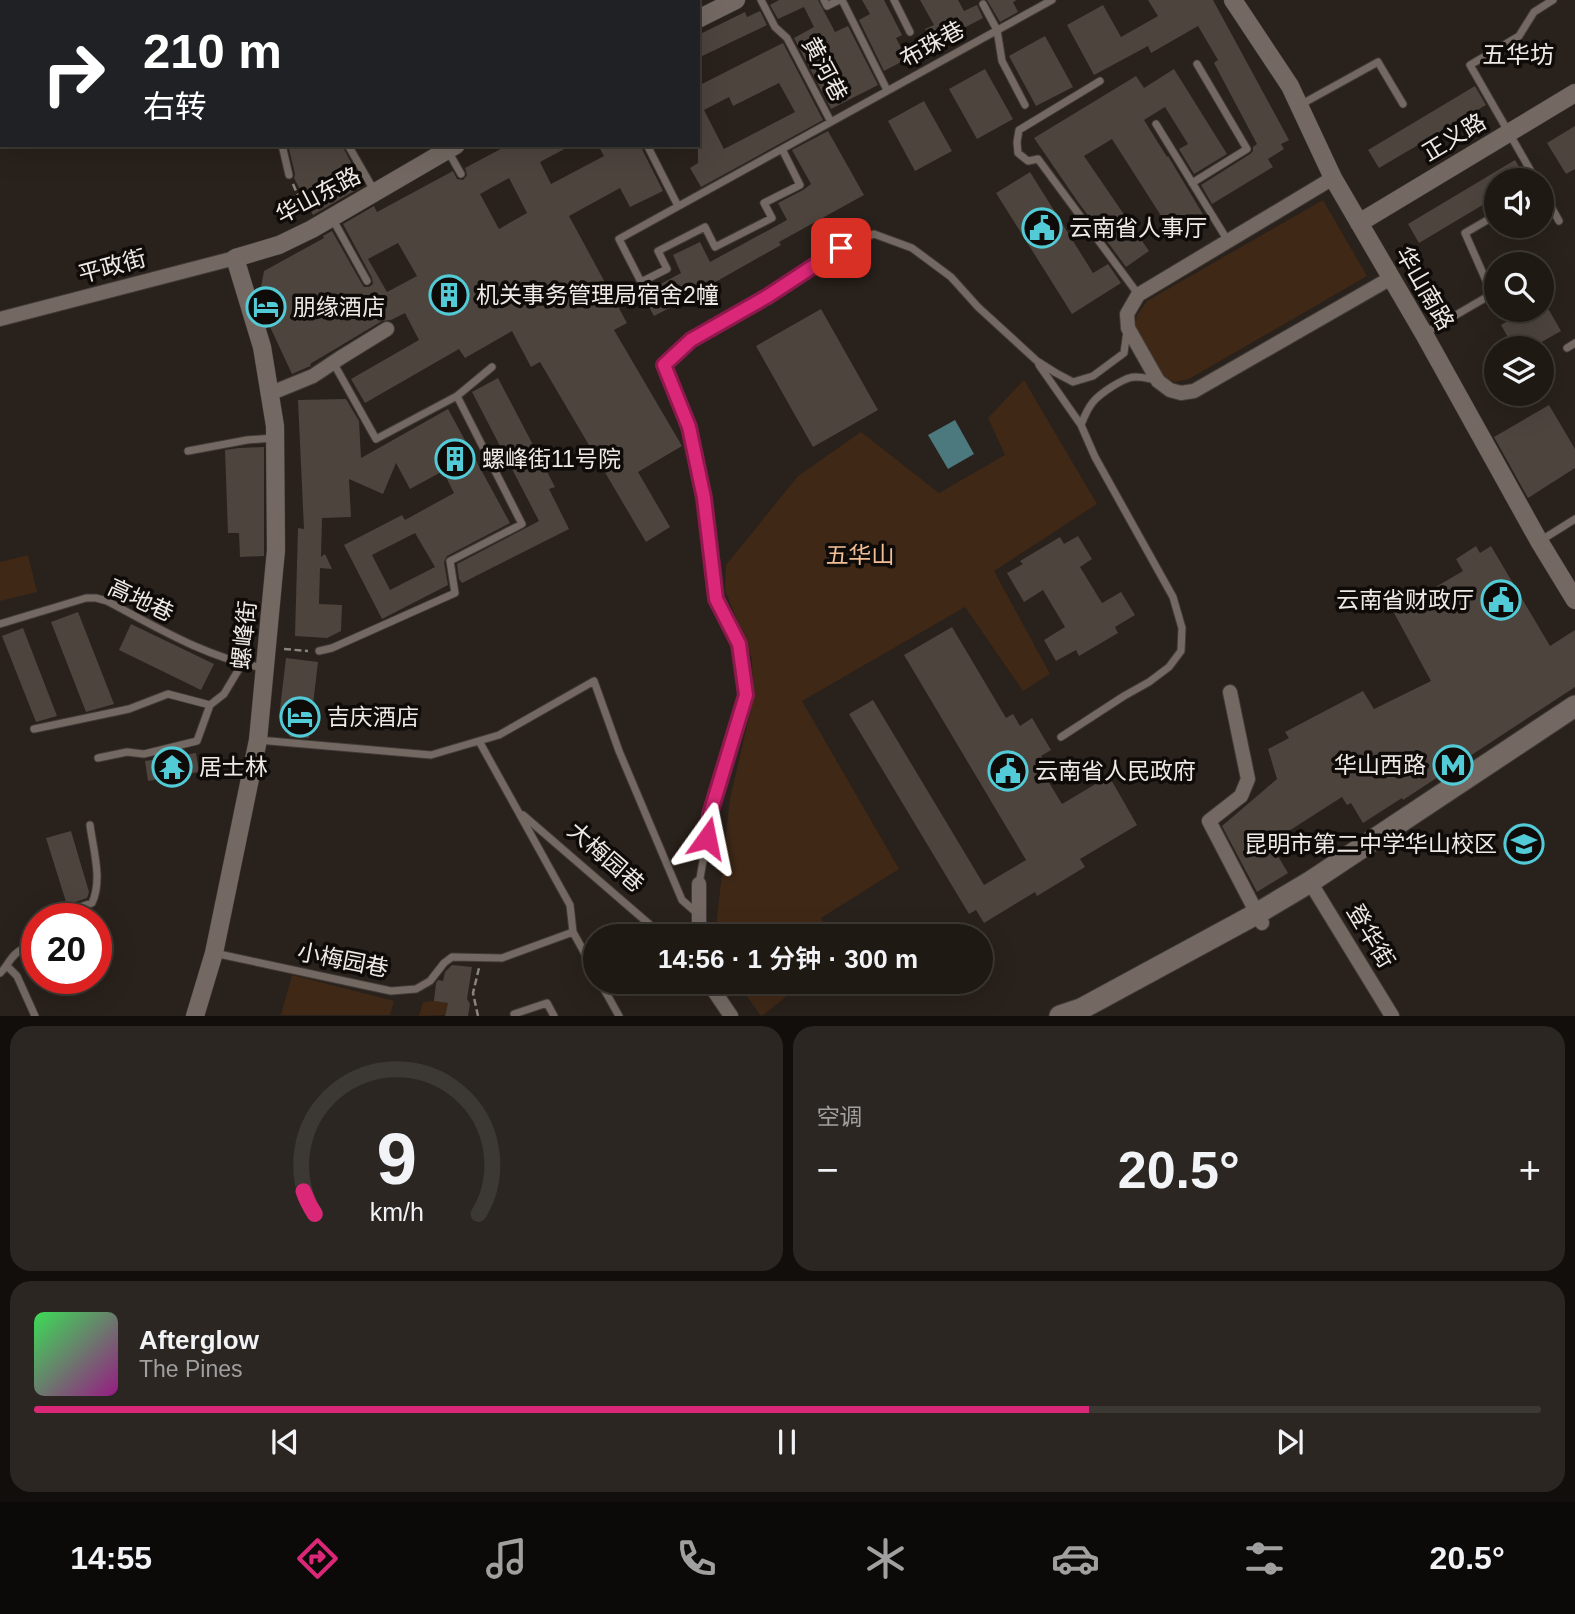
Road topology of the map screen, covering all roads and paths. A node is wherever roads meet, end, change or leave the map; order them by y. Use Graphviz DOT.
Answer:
graph roads {
  1 [pos="736,0"];
  2 [pos="761,0"];
  3 [pos="824,0"];
  4 [pos="840,0"];
  5 [pos="894,0"];
  6 [pos="1052,0"];
  7 [pos="1233,0"];
  8 [pos="1553,0"];
  9 [pos="983,4"];
  10 [pos="700,8"];
  11 [pos="997,30"];
  12 [pos="910,32"];
  13 [pos="1197,64"];
  14 [pos="1100,81"];
  15 [pos="887,90"];
  16 [pos="1575,93"];
  17 [pos="1025,104"];
  18 [pos="1403,104"];
  19 [pos="1299,105"];
  20 [pos="831,122"];
  21 [pos="1156,124"];
  22 [pos="1510,132"];
  23 [pos="282,147"];
  24 [pos="349,147"];
  25 [pos="649,147"];
  26 [pos="452,148"];
  27 [pos="782,149"];
  28 [pos="1530,168"];
  29 [pos="461,174"];
  30 [pos="289,175"];
  31 [pos="1334,178"];
  32 [pos="1192,183"];
  33 [pos="375,193"];
  34 [pos="678,206"];
  35 [pos="1554,212"];
  36 [pos="332,218"];
  37 [pos="1559,221"];
  38 [pos="1484,222"];
  39 [pos="1359,223"];
  40 [pos="312,229"];
  41 [pos="1228,241"];
  42 [pos="235,258"];
  43 [pos="1391,278"];
  44 [pos="367,281"];
  45 [pos="1138,295"];
  46 [pos="0,319"];
  47 [pos="1128,328"];
  48 [pos="387,329"];
  49 [pos="1424,334"];
  50 [pos="1575,342"];
  51 [pos="1567,348"];
  52 [pos="1037,361"];
  53 [pos="334,364"];
  54 [pos="492,368"];
  55 [pos="1158,380"];
  56 [pos="269,394"];
  57 [pos="457,396"];
  58 [pos="1080,425"];
  59 [pos="275,438"];
  60 [pos="188,451"];
  61 [pos="1575,519"];
  62 [pos="1539,541"];
  63 [pos="1575,600"];
  64 [pos="0,624"];
  65 [pos="267,648"];
  66 [pos="319,651"];
  67 [pos="242,664"];
  68 [pos="265,668"];
  69 [pos="1230,692"];
  70 [pos="211,705"];
  71 [pos="1575,706"];
  72 [pos="1575,718"];
  73 [pos="34,729"];
  74 [pos="1061,737"];
  75 [pos="258,740"];
  76 [pos="479,741"];
  77 [pos="98,758"];
  78 [pos="520,813"];
  79 [pos="90,825"];
  80 [pos="699,884"];
  81 [pos="1313,886"];
  82 [pos="89,903"];
  83 [pos="699,915"];
  84 [pos="1260,918"];
  85 [pos="649,924"];
  86 [pos="699,924"];
  87 [pos="573,932"];
  88 [pos="21,950"];
  89 [pos="583,950"];
  90 [pos="214,953"];
  91 [pos="481,957"];
  92 [pos="7,966"];
  93 [pos="0,973"];
  94 [pos="606,994"];
  95 [pos="716,994"];
  96 [pos="514,1014"];
  97 [pos="617,1015"];
  98 [pos="35,1016"];
  99 [pos="195,1016"];
  100 [pos="478,1016"];
  101 [pos="555,1016"];
  102 [pos="731,1016"];
  103 [pos="1060,1016"];
  104 [pos="1096,1016"];
  105 [pos="1392,1016"];
  1 -- 10 [label="street"];
  2 -- 20 [label="lane, 黄河巷"];
  3 -- 4 [label="lane"];
  4 -- 15 [label="lane"];
  5 -- 12 [label="lane"];
  6 -- 11 [label="lane, 布珠巷"];
  7 -- 19 [label="street, 华山南路"];
  8 -- 22 [label="lane"];
  9 -- 11 [label="lane"];
  11 -- 15 [label="lane, 布珠巷"];
  11 -- 17 [label="lane"];
  13 -- 32 [label="lane"];
  14 -- 45 [label="lane"];
  15 -- 20 [label="lane, 布珠巷"];
  16 -- 22 [label="street, 正义路"];
  18 -- 19 [label="lane"];
  19 -- 31 [label="street, 华山南路"];
  20 -- 27 [label="lane, 布珠巷"];
  21 -- 32 [label="lane"];
  22 -- 28 [label="lane"];
  22 -- 39 [label="street, 正义路"];
  23 -- 30 [label="lane"];
  24 -- 33 [label="lane"];
  25 -- 34 [label="lane"];
  26 -- 29 [label="lane"];
  26 -- 33 [label="street, 华山东路"];
  27 -- 34 [label="lane, 布珠巷"];
  27 -- 34 [label="lane, 布珠巷"];
  30 -- 40 [label="path"];
  31 -- 39 [label="street, 华山南路"];
  31 -- 41 [label="street"];
  32 -- 41 [label="lane"];
  33 -- 36 [label="street, 华山东路"];
  35 -- 37 [label="lane"];
  36 -- 40 [label="street, 华山东路"];
  36 -- 44 [label="lane"];
  38 -- 49 [label="lane"];
  39 -- 43 [label="street, 华山南路"];
  40 -- 42 [label="street, 华山东路"];
  41 -- 45 [label="street"];
  42 -- 46 [label="street, 平政街"];
  42 -- 56 [label="street, 螺峰街"];
  43 -- 49 [label="street, 华山南路"];
  43 -- 55 [label="street"];
  45 -- 47 [label="street"];
  47 -- 52 [label="lane"];
  47 -- 55 [label="street"];
  48 -- 53 [label="street"];
  49 -- 62 [label="street, 华山南路"];
  50 -- 51 [label="lane"];
  52 -- 58 [label="lane"];
  52 -- 80 [label="lane"];
  53 -- 56 [label="street"];
  53 -- 57 [label="lane"];
  54 -- 57 [label="lane"];
  55 -- 58 [label="lane"];
  56 -- 59 [label="street, 螺峰街"];
  57 -- 66 [label="lane"];
  58 -- 74 [label="lane"];
  59 -- 60 [label="lane"];
  59 -- 65 [label="street, 螺峰街"];
  61 -- 62 [label="lane"];
  62 -- 63 [label="street, 华山南路"];
  64 -- 67 [label="lane, 高地巷"];
  65 -- 66 [label="path"];
  65 -- 68 [label="street, 螺峰街"];
  67 -- 68 [label="lane, 高地巷"];
  67 -- 70 [label="lane"];
  68 -- 75 [label="street, 螺峰街"];
  69 -- 84 [label="street"];
  70 -- 73 [label="lane"];
  70 -- 77 [label="lane"];
  71 -- 81 [label="main road"];
  72 -- 81 [label="main road"];
  75 -- 76 [label="lane"];
  75 -- 90 [label="street, 螺峰街"];
  76 -- 78 [label="lane"];
  76 -- 83 [label="lane"];
  78 -- 85 [label="lane, 大梅园巷"];
  78 -- 87 [label="lane"];
  79 -- 82 [label="lane"];
  80 -- 83 [label="street"];
  81 -- 84 [label="main road"];
  81 -- 105 [label="street, 登华街"];
  83 -- 86 [label="street"];
  84 -- 103 [label="main road"];
  84 -- 104 [label="main road"];
  87 -- 89 [label="lane"];
  87 -- 91 [label="lane, 小梅园巷"];
  88 -- 92 [label="lane"];
  90 -- 91 [label="lane, 小梅园巷"];
  90 -- 99 [label="street, 螺峰街"];
  91 -- 100 [label="path"];
  92 -- 93 [label="lane"];
  92 -- 98 [label="lane"];
  94 -- 97 [label="lane"];
  95 -- 102 [label="street"];
  96 -- 101 [label="lane"];
}
